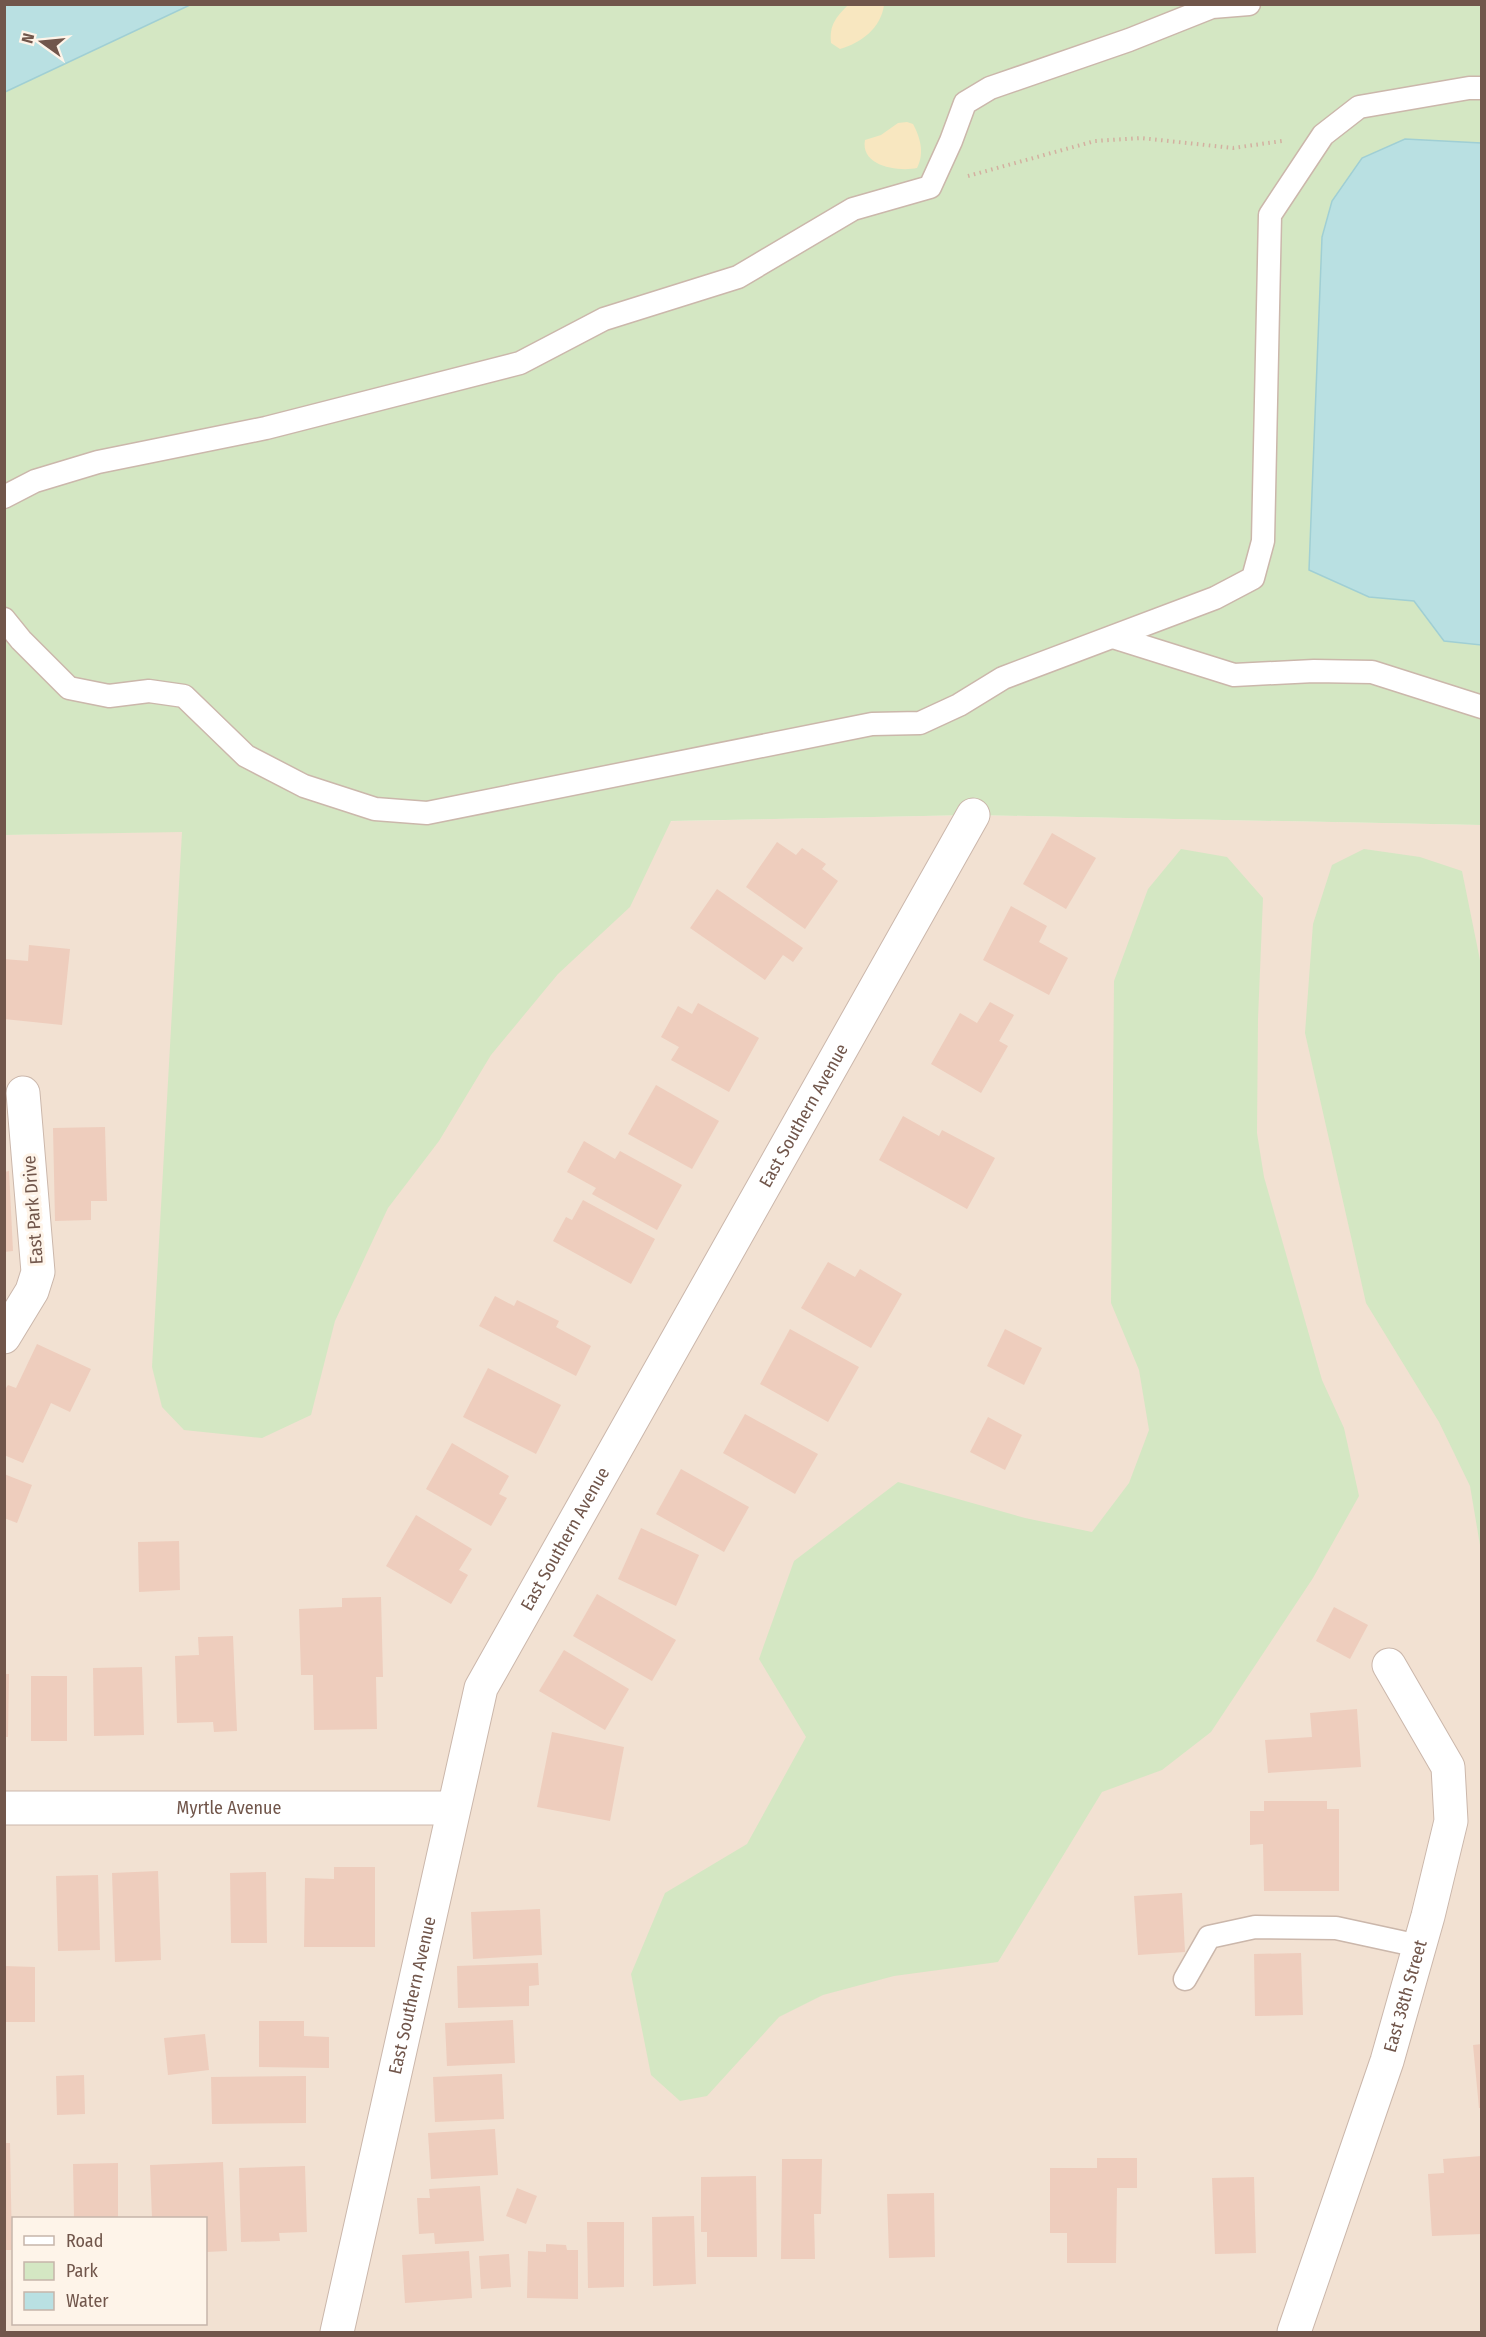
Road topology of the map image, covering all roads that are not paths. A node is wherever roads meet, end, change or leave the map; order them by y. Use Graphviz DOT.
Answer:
graph roads {
  1 [pos="1249,4"];
  2 [pos="1482,88"];
  3 [pos="4,497"];
  4 [pos="4,619"];
  5 [pos="1113,637"];
  6 [pos="1482,707"];
  7 [pos="973,815"];
  8 [pos="23,1093"];
  9 [pos="7,1327"];
  10 [pos="1389,1665"];
  11 [pos="4,1808"];
  12 [pos="453,1808"];
  13 [pos="1419,1946"];
  14 [pos="1185,1979"];
  15 [pos="337,2332"];
  16 [pos="1294,2332"];
  1 -- 3 [label="lane"];
  2 -- 5 [label="lane"];
  4 -- 5 [label="lane"];
  5 -- 6 [label="lane"];
  7 -- 12 [label="street, East Southern Avenue"];
  8 -- 9 [label="street, East Park Drive"];
  10 -- 13 [label="street, East 38th Street"];
  11 -- 12 [label="street, Myrtle Avenue"];
  12 -- 15 [label="street, East Southern Avenue"];
  13 -- 14 [label="lane"];
  13 -- 16 [label="street, East 38th Street"];
}
